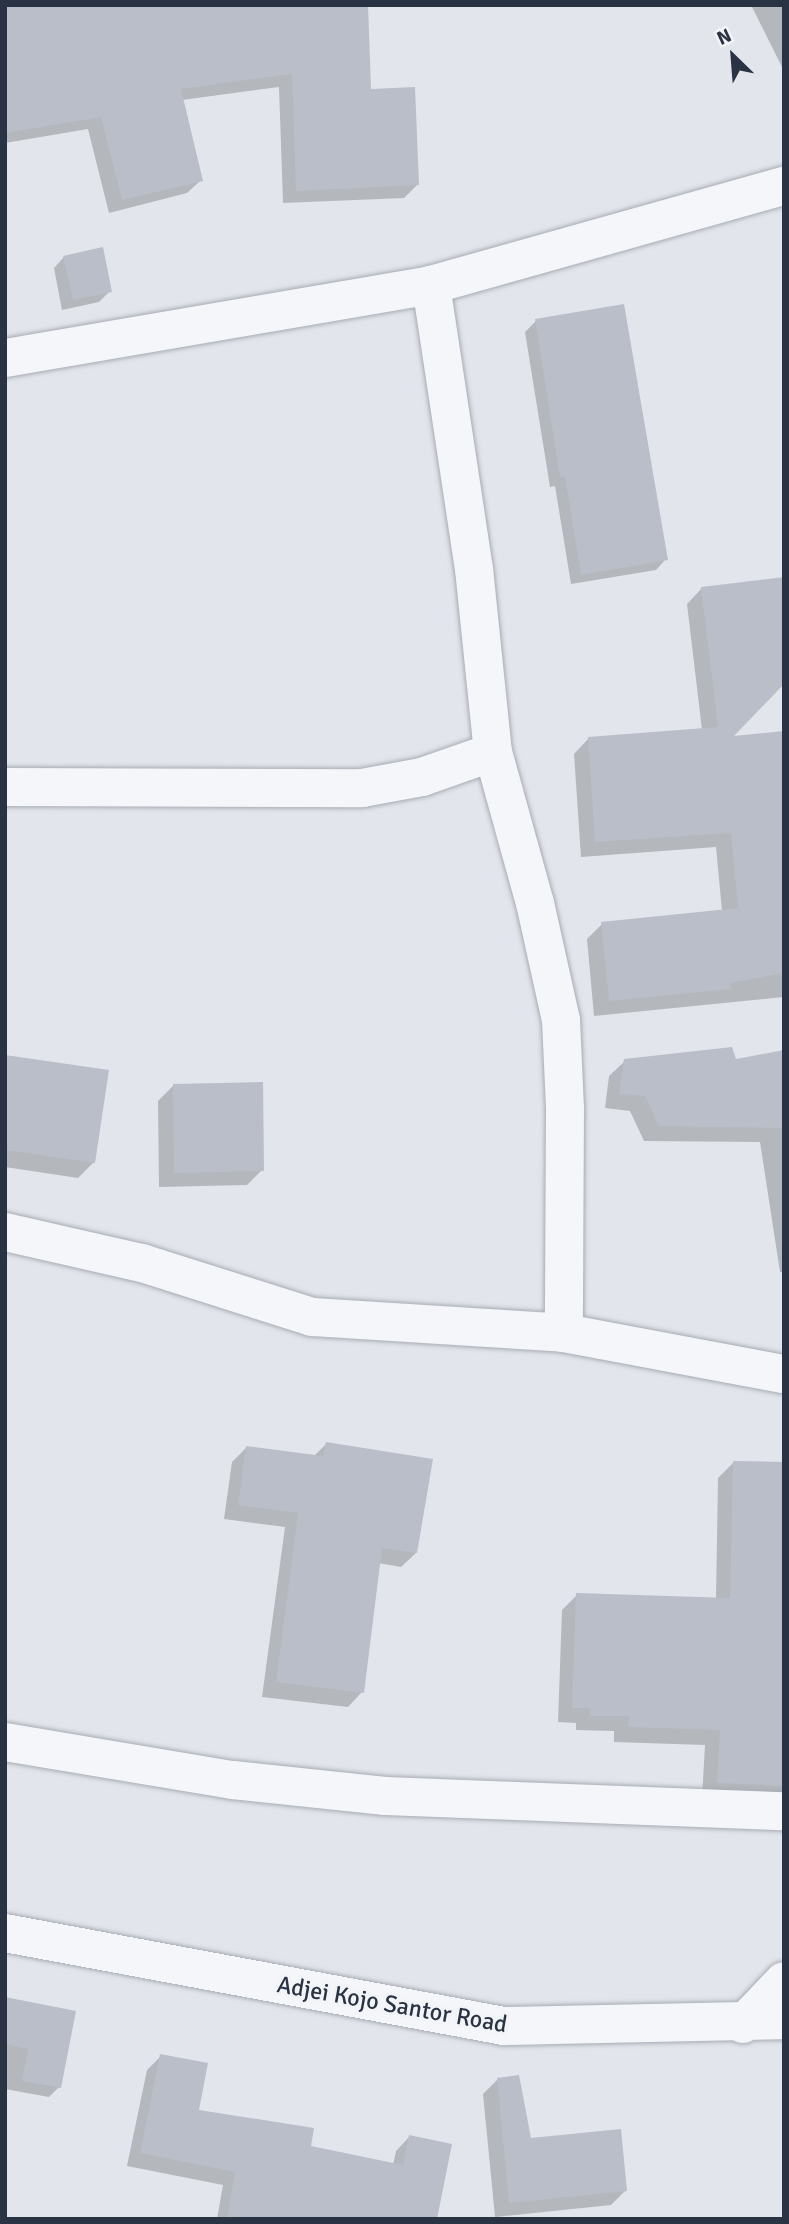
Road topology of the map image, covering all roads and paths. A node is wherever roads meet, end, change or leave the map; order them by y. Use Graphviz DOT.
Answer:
graph roads {
  1 [pos="784,186"];
  2 [pos="431,285"];
  3 [pos="5,358"];
  4 [pos="493,752"];
  5 [pos="5,787"];
  6 [pos="5,1231"];
  7 [pos="564,1334"];
  8 [pos="784,1374"];
  9 [pos="5,1742"];
  10 [pos="784,1811"];
  11 [pos="5,1933"];
  12 [pos="784,1981"];
  13 [pos="784,2020"];
  14 [pos="743,2024"];
  1 -- 2 [label="street"];
  2 -- 3 [label="street"];
  2 -- 4 [label="street"];
  4 -- 5 [label="street"];
  4 -- 7 [label="street"];
  6 -- 7 [label="street"];
  7 -- 8 [label="street"];
  9 -- 10 [label="street"];
  11 -- 14 [label="street, Adjei Kojo Santor Road"];
  12 -- 14 [label="street"];
  13 -- 14 [label="street, Adjei Kojo Santor Road"];
}
